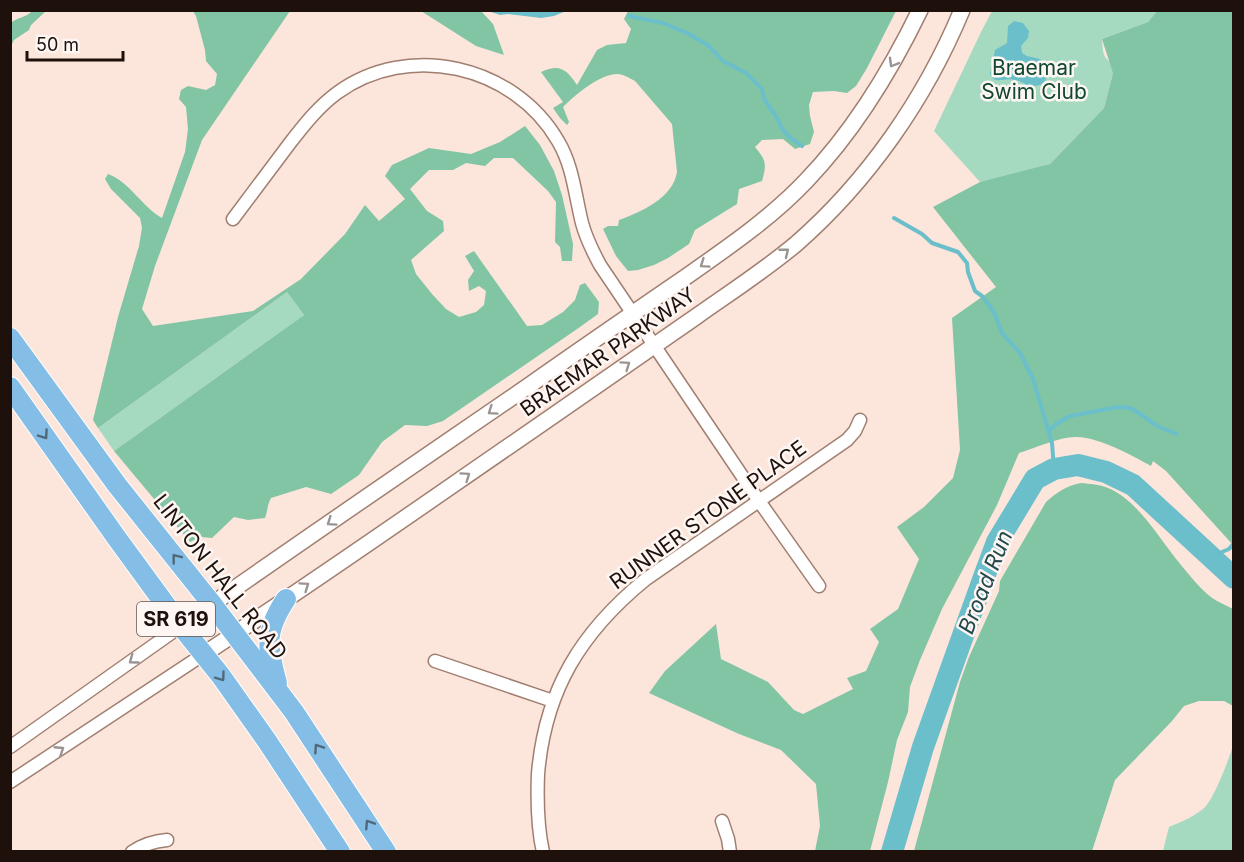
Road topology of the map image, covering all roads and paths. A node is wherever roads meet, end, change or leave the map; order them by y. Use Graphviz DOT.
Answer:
graph roads {
  1 [pos="920,10"];
  2 [pos="962,10"];
  3 [pos="233,219"];
  4 [pos="632,314"];
  5 [pos="10,338"];
  6 [pos="654,346"];
  7 [pos="10,387"];
  8 [pos="860,420"];
  9 [pos="759,501"];
  10 [pos="819,586"];
  11 [pos="286,599"];
  12 [pos="212,604"];
  13 [pos="181,626"];
  14 [pos="236,634"];
  15 [pos="204,654"];
  16 [pos="435,662"];
  17 [pos="279,692"];
  18 [pos="553,701"];
  19 [pos="10,747"];
  20 [pos="10,782"];
  21 [pos="722,821"];
  22 [pos="167,840"];
  23 [pos="132,852"];
  24 [pos="340,852"];
  25 [pos="386,852"];
  26 [pos="543,852"];
  27 [pos="730,852"];
  1 -- 4 [label="street, BRAEMAR PARKWAY, one-way"];
  6 -- 2 [label="street, BRAEMAR PARKWAY, one-way"];
  3 -- 4 [label="street"];
  4 -- 6 [label="street"];
  4 -- 12 [label="street, BRAEMAR PARKWAY, one-way"];
  12 -- 5 [label="main road, LINTON HALL ROAD / SR 619, one-way"];
  6 -- 9 [label="street"];
  11 -- 6 [label="street, BRAEMAR PARKWAY, one-way"];
  7 -- 13 [label="main road, SR 619, one-way"];
  8 -- 9 [label="street, RUNNER STONE PLACE"];
  9 -- 10 [label="street"];
  9 -- 18 [label="street, RUNNER STONE PLACE"];
  11 -- 14 [label="street, BRAEMAR PARKWAY"];
  11 -- 17 [label="main road"];
  12 -- 13 [label="street, BRAEMAR PARKWAY"];
  12 -- 14 [label="main road, LINTON HALL ROAD / SR 619"];
  13 -- 15 [label="main road, SR 619"];
  13 -- 19 [label="street, one-way"];
  14 -- 15 [label="street, BRAEMAR PARKWAY"];
  14 -- 17 [label="main road, LINTON HALL ROAD / SR 619"];
  20 -- 15 [label="street, one-way"];
  15 -- 24 [label="main road, SR 619, one-way"];
  16 -- 18 [label="street"];
  25 -- 17 [label="main road, LINTON HALL ROAD / SR 619, one-way"];
  18 -- 26 [label="street, RUNNER STONE PLACE"];
  21 -- 27 [label="street"];
  22 -- 23 [label="street"];
}
